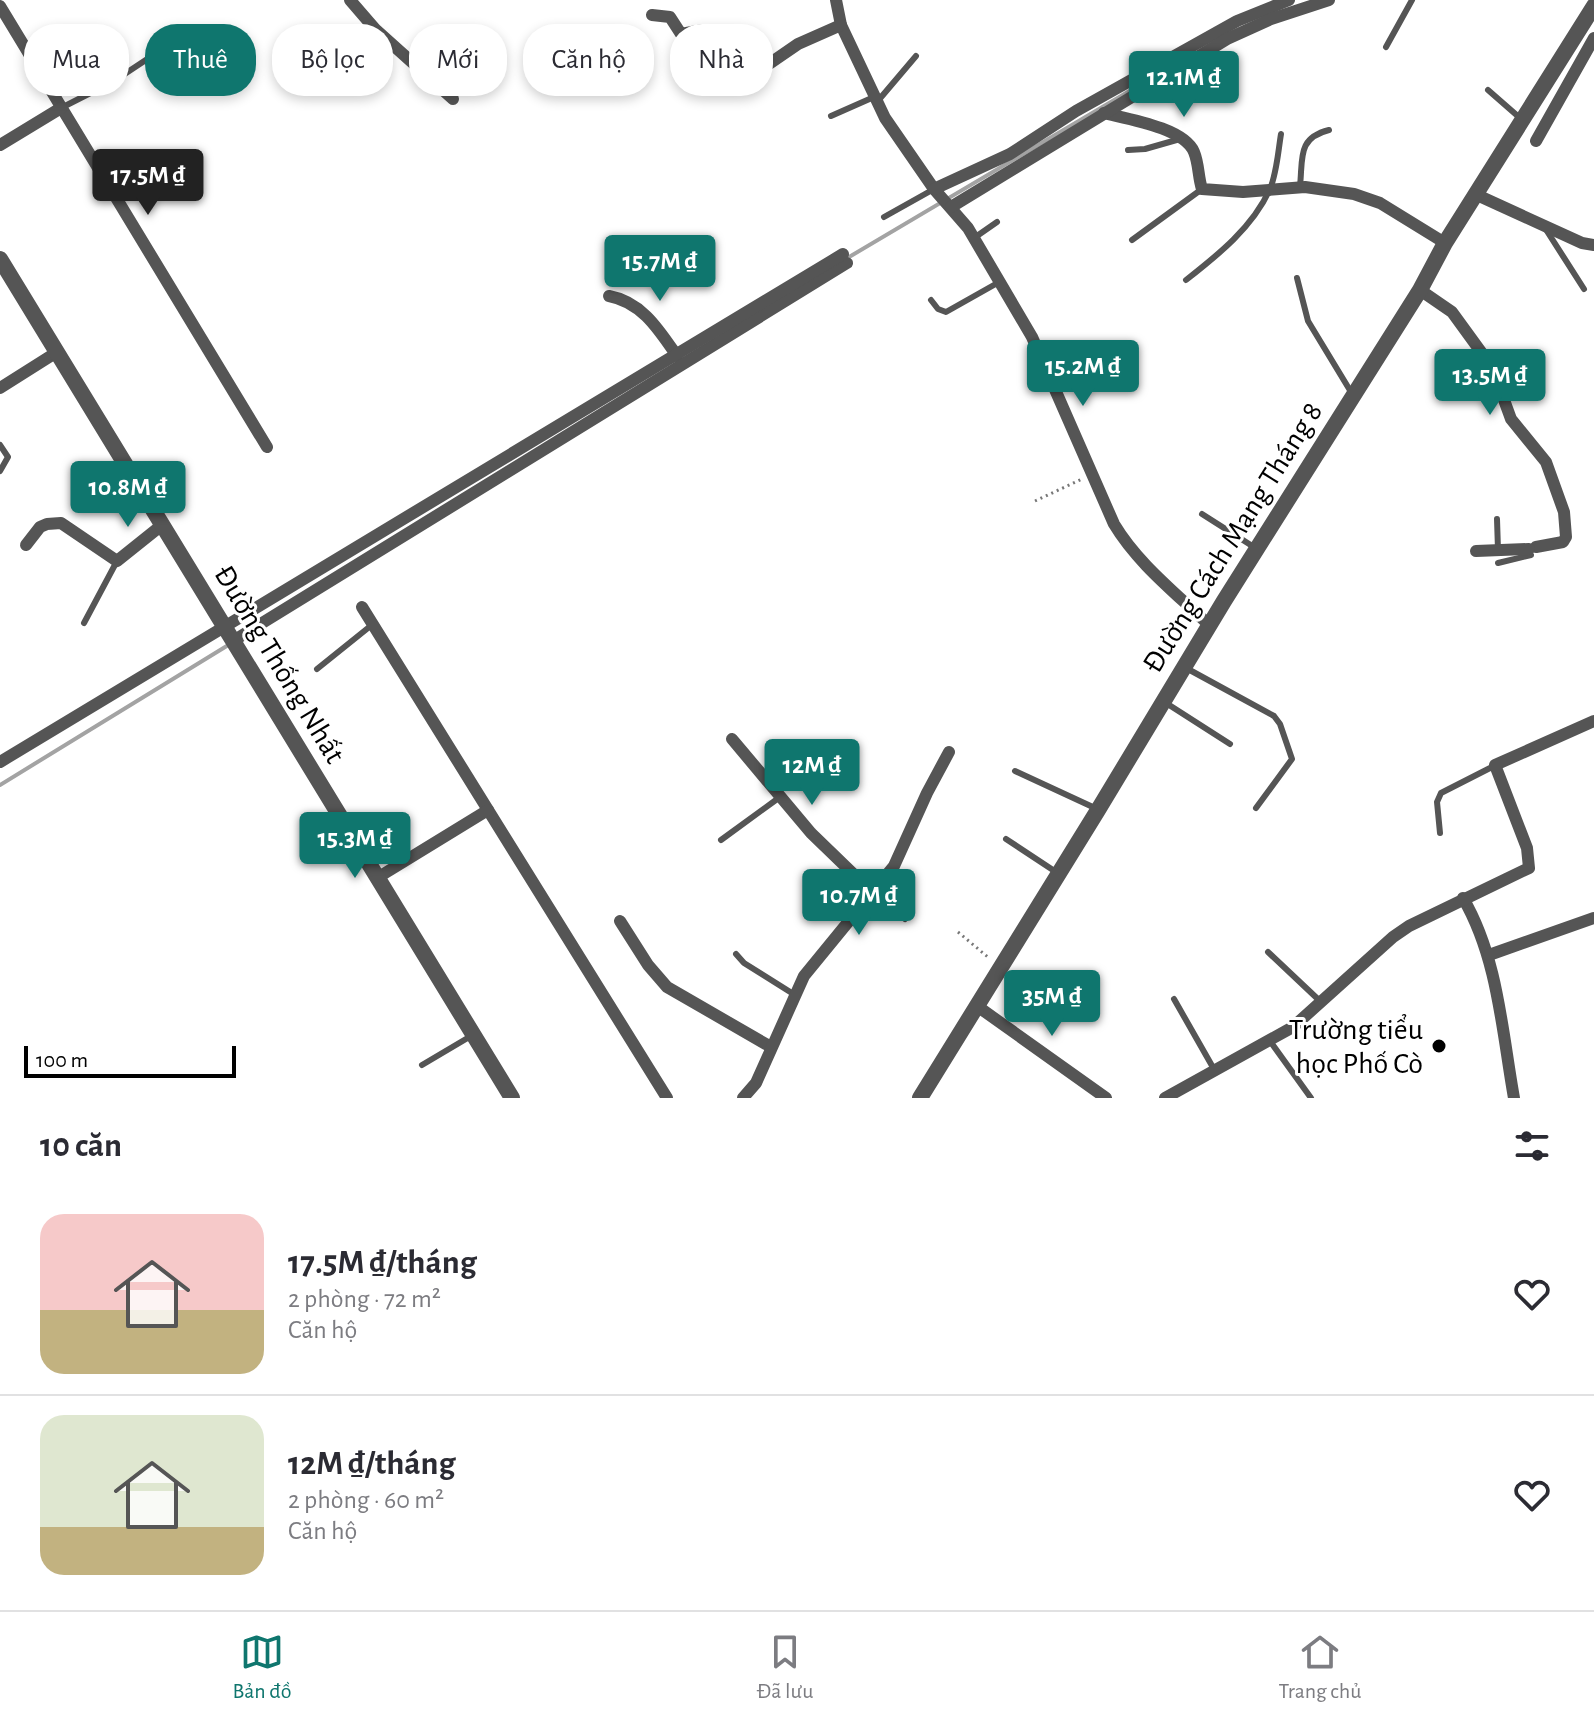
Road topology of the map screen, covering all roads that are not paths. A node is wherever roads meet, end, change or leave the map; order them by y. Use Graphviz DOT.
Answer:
graph roads {
  1 [pos="350,0"];
  2 [pos="836,0"];
  3 [pos="1289,0"];
  4 [pos="1329,0"];
  5 [pos="1412,0"];
  6 [pos="0,6"];
  7 [pos="1594,6"];
  8 [pos="652,15"];
  9 [pos="841,25"];
  10 [pos="1588,27"];
  11 [pos="1594,38"];
  12 [pos="1386,47"];
  13 [pos="916,56"];
  14 [pos="145,61"];
  15 [pos="1488,90"];
  16 [pos="453,99"];
  17 [pos="876,99"];
  18 [pos="61,108"];
  19 [pos="1104,113"];
  20 [pos="831,116"];
  21 [pos="1523,120"];
  22 [pos="1329,130"];
  23 [pos="1281,134"];
  24 [pos="1183,138"];
  25 [pos="1536,141"];
  26 [pos="0,145"];
  27 [pos="1128,150"];
  28 [pos="1300,188"];
  29 [pos="1202,189"];
  30 [pos="1269,190"];
  31 [pos="1477,195"];
  32 [pos="943,199"];
  33 [pos="884,217"];
  34 [pos="997,222"];
  35 [pos="1544,226"];
  36 [pos="974,238"];
  37 [pos="1132,240"];
  38 [pos="1445,243"];
  39 [pos="1594,245"];
  40 [pos="0,259"];
  41 [pos="1297,278"];
  42 [pos="1186,280"];
  43 [pos="1001,281"];
  44 [pos="1584,289"];
  45 [pos="1420,290"];
  46 [pos="609,296"];
  47 [pos="931,300"];
  48 [pos="57,352"];
  49 [pos="677,356"];
  50 [pos="0,388"];
  51 [pos="1353,395"];
  52 [pos="0,445"];
  53 [pos="267,447"];
  54 [pos="0,471"];
  55 [pos="1202,514"];
  56 [pos="1497,519"];
  57 [pos="162,525"];
  58 [pos="26,545"];
  59 [pos="1257,549"];
  60 [pos="1476,551"];
  61 [pos="1498,556"];
  62 [pos="117,561"];
  63 [pos="362,607"];
  64 [pos="84,623"];
  65 [pos="373,624"];
  66 [pos="1209,625"];
  67 [pos="228,634"];
  68 [pos="1184,667"];
  69 [pos="317,669"];
  70 [pos="1163,702"];
  71 [pos="1594,721"];
  72 [pos="732,739"];
  73 [pos="1230,744"];
  74 [pos="949,752"];
  75 [pos="0,762"];
  76 [pos="1495,765"];
  77 [pos="1015,771"];
  78 [pos="780,797"];
  79 [pos="1256,808"];
  80 [pos="488,810"];
  81 [pos="1098,810"];
  82 [pos="1440,833"];
  83 [pos="1006,839"];
  84 [pos="721,840"];
  85 [pos="1059,874"];
  86 [pos="377,878"];
  87 [pos="874,892"];
  88 [pos="1463,898"];
  89 [pos="1594,918"];
  90 [pos="905,919"];
  91 [pos="620,921"];
  92 [pos="1268,952"];
  93 [pos="736,954"];
  94 [pos="1489,955"];
  95 [pos="795,995"];
  96 [pos="1174,999"];
  97 [pos="1321,1002"];
  98 [pos="977,1006"];
  99 [pos="473,1035"];
  100 [pos="1270,1041"];
  101 [pos="771,1047"];
  102 [pos="422,1065"];
  103 [pos="1215,1071"];
  104 [pos="512,1098"];
  105 [pos="667,1098"];
  106 [pos="743,1098"];
  107 [pos="920,1098"];
  108 [pos="1106,1098"];
  109 [pos="1165,1098"];
  110 [pos="1311,1098"];
  111 [pos="1514,1098"];
  1 -- 16 [label="street"];
  2 -- 9 [label="street"];
  3 -- 32 [label="street"];
  4 -- 19 [label="street"];
  5 -- 12 [label="lane"];
  6 -- 18 [label="street"];
  7 -- 10 [label="street, Đường Cách Mạng Tháng 8"];
  8 -- 9 [label="street"];
  9 -- 17 [label="street"];
  10 -- 21 [label="street, Đường Cách Mạng Tháng 8"];
  11 -- 25 [label="street"];
  13 -- 17 [label="lane"];
  14 -- 18 [label="lane"];
  15 -- 21 [label="lane"];
  17 -- 20 [label="lane"];
  17 -- 32 [label="street"];
  18 -- 26 [label="street"];
  18 -- 53 [label="street"];
  19 -- 24 [label="street"];
  19 -- 32 [label="street"];
  21 -- 31 [label="street, Đường Cách Mạng Tháng 8"];
  22 -- 28 [label="lane"];
  23 -- 30 [label="lane"];
  24 -- 27 [label="lane"];
  24 -- 29 [label="street"];
  28 -- 30 [label="street"];
  28 -- 38 [label="street"];
  29 -- 30 [label="street"];
  29 -- 37 [label="lane"];
  30 -- 42 [label="lane"];
  31 -- 35 [label="street"];
  31 -- 38 [label="street, Đường Cách Mạng Tháng 8"];
  32 -- 33 [label="lane"];
  32 -- 36 [label="street"];
  34 -- 36 [label="lane"];
  35 -- 39 [label="street"];
  35 -- 44 [label="lane"];
  36 -- 43 [label="street"];
  38 -- 45 [label="street, Đường Cách Mạng Tháng 8"];
  40 -- 48 [label="street, Đường Thống Nhất"];
  41 -- 51 [label="lane"];
  43 -- 47 [label="lane"];
  43 -- 66 [label="street"];
  45 -- 51 [label="street, Đường Cách Mạng Tháng 8"];
  45 -- 61 [label="street"];
  46 -- 49 [label="street"];
  48 -- 50 [label="street"];
  48 -- 57 [label="street, Đường Thống Nhất"];
  49 -- 67 [label="street"];
  49 -- 67 [label="street"];
  51 -- 59 [label="street, Đường Cách Mạng Tháng 8"];
  52 -- 54 [label="lane"];
  55 -- 59 [label="lane"];
  56 -- 61 [label="lane"];
  57 -- 62 [label="street"];
  57 -- 67 [label="street, Đường Thống Nhất"];
  58 -- 62 [label="street"];
  59 -- 66 [label="street, Đường Cách Mạng Tháng 8"];
  60 -- 61 [label="street"];
  62 -- 64 [label="lane"];
  63 -- 65 [label="street"];
  65 -- 69 [label="lane"];
  65 -- 80 [label="street"];
  66 -- 68 [label="street, Đường Cách Mạng Tháng 8"];
  67 -- 75 [label="street"];
  67 -- 86 [label="street, Đường Thống Nhất"];
  68 -- 70 [label="street, Đường Cách Mạng Tháng 8"];
  68 -- 79 [label="lane"];
  70 -- 73 [label="lane"];
  70 -- 81 [label="street, Đường Cách Mạng Tháng 8"];
  71 -- 76 [label="street"];
  72 -- 78 [label="street"];
  74 -- 87 [label="street"];
  76 -- 82 [label="lane"];
  76 -- 88 [label="street"];
  77 -- 81 [label="lane"];
  78 -- 84 [label="lane"];
  78 -- 87 [label="street"];
  80 -- 86 [label="street"];
  80 -- 105 [label="street"];
  81 -- 85 [label="street, Đường Cách Mạng Tháng 8"];
  83 -- 85 [label="lane"];
  85 -- 98 [label="street, Đường Cách Mạng Tháng 8"];
  86 -- 99 [label="street, Đường Thống Nhất"];
  87 -- 90 [label="lane"];
  87 -- 95 [label="street"];
  88 -- 94 [label="street"];
  88 -- 97 [label="street"];
  89 -- 94 [label="street"];
  91 -- 101 [label="street"];
  92 -- 97 [label="lane"];
  93 -- 95 [label="lane"];
  94 -- 111 [label="street"];
  95 -- 101 [label="street"];
  96 -- 103 [label="lane"];
  97 -- 100 [label="street"];
  98 -- 107 [label="street, Đường Cách Mạng Tháng 8"];
  98 -- 108 [label="street"];
  99 -- 102 [label="lane"];
  99 -- 104 [label="street, Đường Thống Nhất"];
  100 -- 103 [label="street"];
  100 -- 110 [label="lane"];
  101 -- 106 [label="street"];
  103 -- 109 [label="street"];
}
